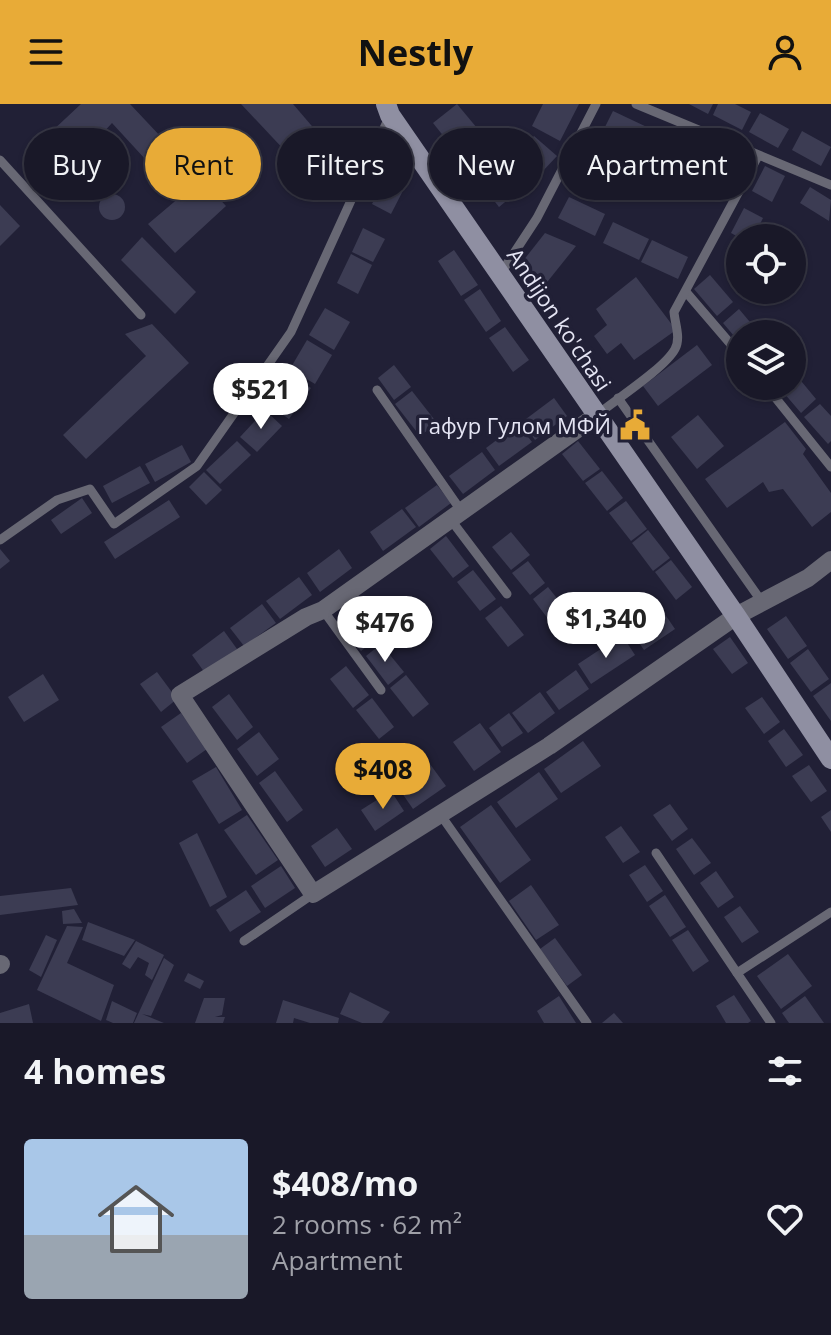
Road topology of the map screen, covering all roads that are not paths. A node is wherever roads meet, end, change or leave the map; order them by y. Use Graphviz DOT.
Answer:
graph roads {
  1 [pos="596,104"];
  2 [pos="636,104"];
  3 [pos="388,109"];
  4 [pos="758,156"];
  5 [pos="0,160"];
  6 [pos="831,185"];
  7 [pos="501,273"];
  8 [pos="686,292"];
  9 [pos="141,315"];
  10 [pos="726,339"];
  11 [pos="377,390"];
  12 [pos="618,398"];
  13 [pos="777,400"];
  14 [pos="597,415"];
  15 [pos="831,467"];
  16 [pos="456,516"];
  17 [pos="0,540"];
  18 [pos="831,560"];
  19 [pos="507,594"];
  20 [pos="762,602"];
  21 [pos="323,610"];
  22 [pos="736,616"];
  23 [pos="381,690"];
  24 [pos="831,759"];
  25 [pos="440,814"];
  26 [pos="656,853"];
  27 [pos="313,894"];
  28 [pos="831,912"];
  29 [pos="244,941"];
  30 [pos="737,973"];
  31 [pos="587,1023"];
  32 [pos="771,1023"];
  1 -- 7 [label="lane"];
  2 -- 4 [label="lane"];
  3 -- 7 [label="street, Andijon ko'chasi"];
  3 -- 17 [label="lane"];
  4 -- 6 [label="lane"];
  4 -- 8 [label="lane"];
  5 -- 9 [label="lane"];
  7 -- 14 [label="street, Andijon ko'chasi"];
  8 -- 10 [label="lane"];
  8 -- 12 [label="lane"];
  11 -- 16 [label="lane"];
  12 -- 14 [label="lane"];
  12 -- 20 [label="lane"];
  13 -- 15 [label="lane"];
  14 -- 16 [label="street"];
  14 -- 22 [label="street, Andijon ko'chasi"];
  16 -- 19 [label="lane"];
  16 -- 21 [label="street"];
  18 -- 20 [label="street"];
  20 -- 22 [label="street"];
  21 -- 23 [label="lane"];
  21 -- 27 [label="street"];
  22 -- 24 [label="street, Andijon ko'chasi"];
  22 -- 25 [label="street"];
  25 -- 27 [label="street"];
  25 -- 31 [label="lane"];
  26 -- 30 [label="lane"];
  27 -- 29 [label="lane"];
  28 -- 30 [label="lane"];
  30 -- 32 [label="lane"];
}
